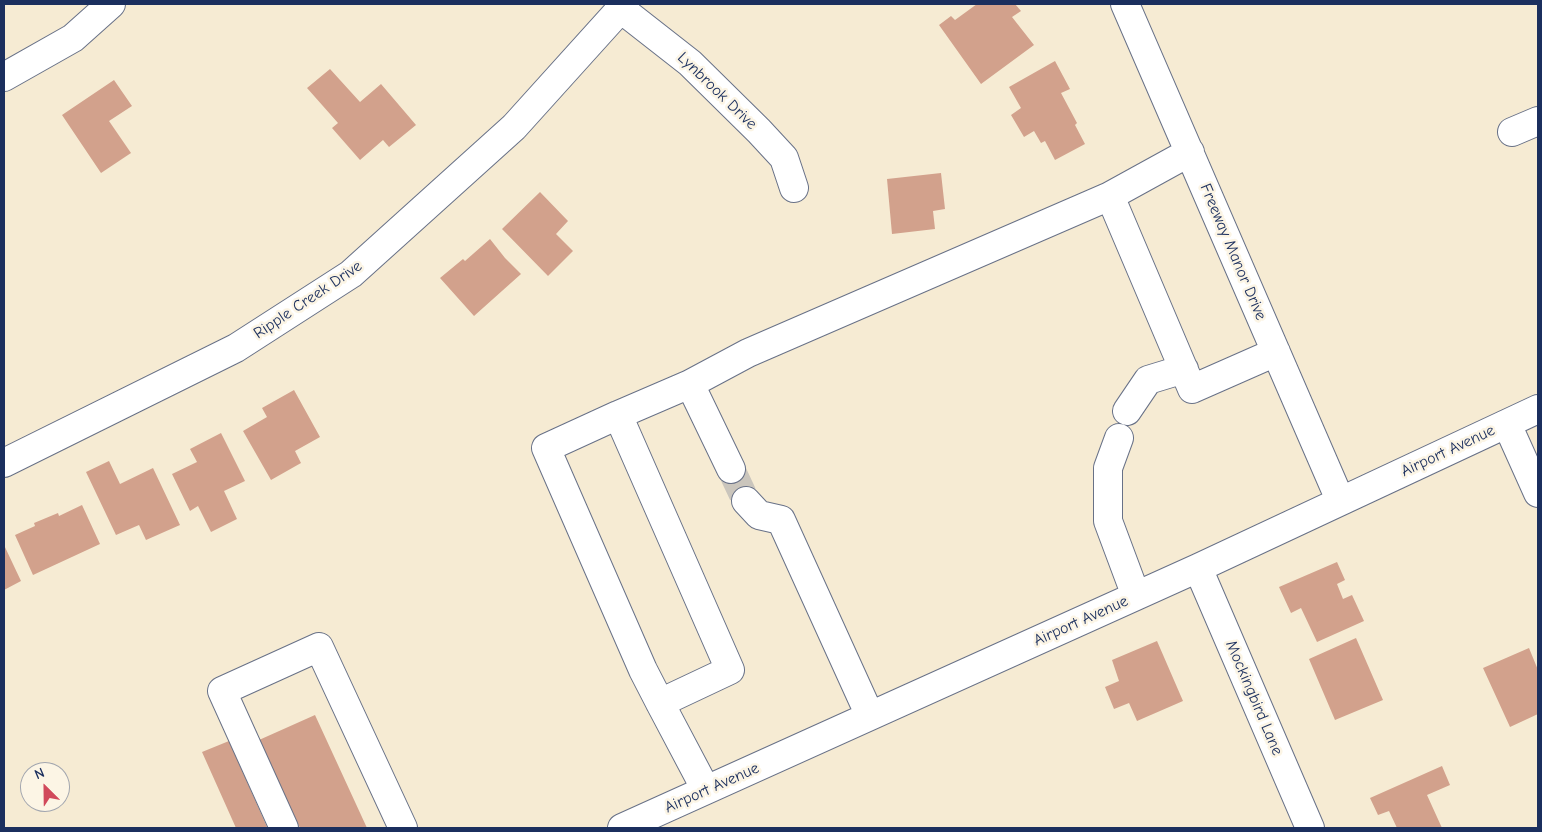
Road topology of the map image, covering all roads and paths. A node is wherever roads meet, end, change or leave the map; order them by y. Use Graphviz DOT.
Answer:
graph roads {
  1 [pos="112,4"];
  2 [pos="1125,4"];
  3 [pos="623,7"];
  4 [pos="4,77"];
  5 [pos="1538,121"];
  6 [pos="1512,132"];
  7 [pos="1190,152"];
  8 [pos="794,188"];
  9 [pos="1110,196"];
  10 [pos="1276,352"];
  11 [pos="1184,369"];
  12 [pos="690,384"];
  13 [pos="1538,409"];
  14 [pos="1127,411"];
  15 [pos="618,414"];
  16 [pos="1507,424"];
  17 [pos="1119,438"];
  18 [pos="4,463"];
  19 [pos="731,469"];
  20 [pos="1538,493"];
  21 [pos="1340,500"];
  22 [pos="746,502"];
  23 [pos="1198,568"];
  24 [pos="1136,596"];
  25 [pos="660,703"];
  26 [pos="870,716"];
  27 [pos="706,790"];
  28 [pos="284,828"];
  29 [pos="403,828"];
  30 [pos="622,828"];
  31 [pos="1310,828"];
  1 -- 4 [label="street"];
  2 -- 7 [label="street, Freeway Manor Drive"];
  3 -- 8 [label="street, Lynbrook Drive"];
  3 -- 18 [label="street, Ripple Creek Drive"];
  5 -- 6 [label="street"];
  7 -- 9 [label="street"];
  7 -- 10 [label="street, Freeway Manor Drive"];
  9 -- 11 [label="street"];
  9 -- 12 [label="street"];
  10 -- 11 [label="street"];
  10 -- 21 [label="street, Freeway Manor Drive"];
  11 -- 14 [label="street"];
  12 -- 15 [label="street"];
  12 -- 19 [label="street"];
  13 -- 16 [label="street, Airport Avenue"];
  15 -- 25 [label="street"];
  15 -- 25 [label="street"];
  16 -- 20 [label="street"];
  16 -- 21 [label="street, Airport Avenue"];
  17 -- 24 [label="street"];
  21 -- 23 [label="street, Airport Avenue"];
  22 -- 26 [label="street"];
  23 -- 24 [label="street, Airport Avenue"];
  23 -- 31 [label="street, Mockingbird Lane"];
  24 -- 26 [label="street, Airport Avenue"];
  25 -- 27 [label="street"];
  26 -- 27 [label="street, Airport Avenue"];
  27 -- 30 [label="street, Airport Avenue"];
  28 -- 29 [label="street"];
}
